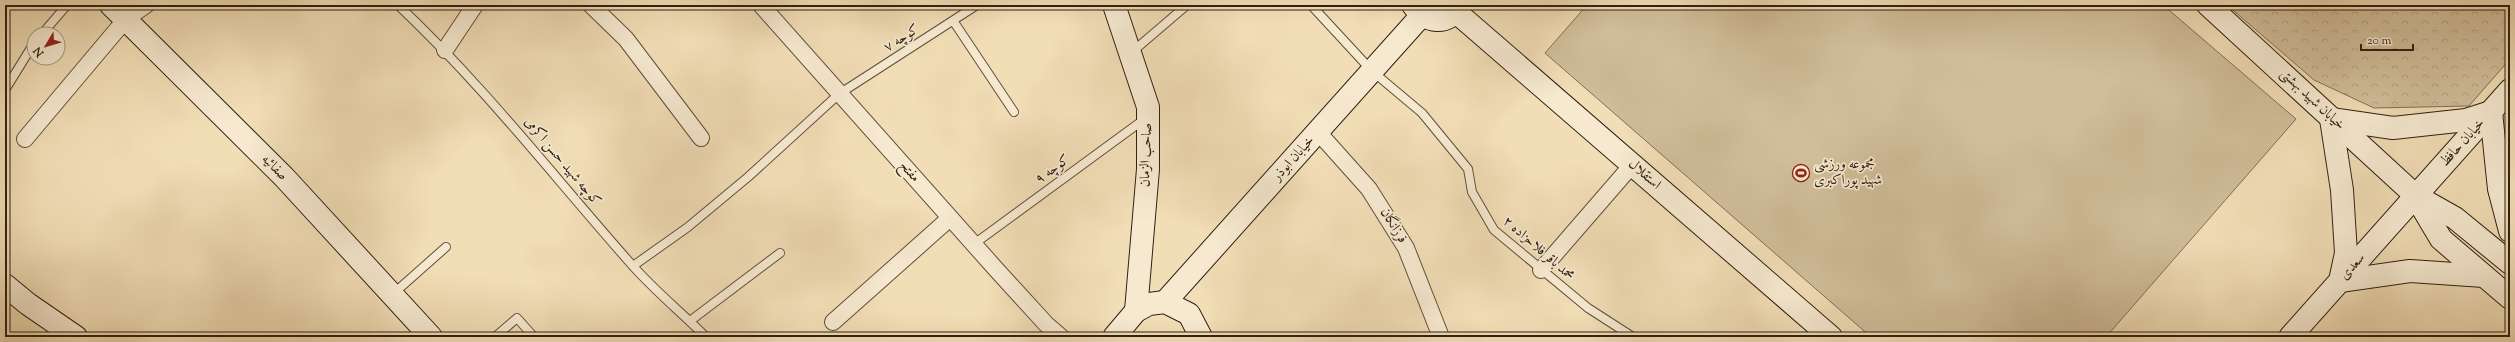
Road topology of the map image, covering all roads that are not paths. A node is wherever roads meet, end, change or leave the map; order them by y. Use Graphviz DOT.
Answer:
graph roads {
  1 [pos="68,5"];
  2 [pos="146,5"];
  3 [pos="398,5"];
  4 [pos="475,5"];
  5 [pos="591,5"];
  6 [pos="761,5"];
  7 [pos="977,5"];
  8 [pos="1114,5"];
  9 [pos="1187,5"];
  10 [pos="1311,5"];
  11 [pos="2208,5"];
  12 [pos="1458,8"];
  13 [pos="1417,10"];
  14 [pos="118,12"];
  15 [pos="954,22"];
  16 [pos="49,26"];
  17 [pos="445,50"];
  18 [pos="1130,54"];
  19 [pos="26,56"];
  20 [pos="1372,71"];
  21 [pos="5,90"];
  22 [pos="2510,90"];
  23 [pos="839,94"];
  24 [pos="1014,112"];
  25 [pos="2491,112"];
  26 [pos="1148,117"];
  27 [pos="2332,118"];
  28 [pos="1318,132"];
  29 [pos="701,138"];
  30 [pos="26,139"];
  31 [pos="1632,165"];
  32 [pos="2416,196"];
  33 [pos="950,218"];
  34 [pos="2510,231"];
  35 [pos="974,244"];
  36 [pos="446,247"];
  37 [pos="780,253"];
  38 [pos="2510,263"];
  39 [pos="633,266"];
  40 [pos="1541,270"];
  41 [pos="2484,276"];
  42 [pos="2340,281"];
  43 [pos="5,285"];
  44 [pos="392,295"];
  45 [pos="2510,298"];
  46 [pos="1165,302"];
  47 [pos="1136,311"];
  48 [pos="690,321"];
  49 [pos="834,322"];
  50 [pos="1825,335"];
  51 [pos="76,337"];
  52 [pos="431,337"];
  53 [pos="495,337"];
  54 [pos="534,337"];
  55 [pos="706,337"];
  56 [pos="1061,337"];
  57 [pos="1114,337"];
  58 [pos="1201,337"];
  59 [pos="1441,337"];
  60 [pos="1633,337"];
  61 [pos="2290,337"];
  1 -- 16 [label="lane"];
  2 -- 14 [label="street"];
  3 -- 17 [label="lane, کوچه شهید حسن اکرمی"];
  4 -- 17 [label="street"];
  5 -- 29 [label="street"];
  6 -- 23 [label="street, مفتح"];
  7 -- 15 [label="lane, کوچه ۷"];
  8 -- 18 [label="street, صاحب الزمان"];
  9 -- 18 [label="lane"];
  10 -- 20 [label="lane, محمد باقر فلاحزاده ۲"];
  11 -- 27 [label="street, خیابان شهید بهشتی"];
  12 -- 13 [label="street"];
  12 -- 31 [label="street, استقلال"];
  13 -- 20 [label="street, خیابان ابوذر"];
  14 -- 30 [label="street"];
  14 -- 44 [label="street, صفائیه"];
  15 -- 23 [label="lane, کوچه ۷"];
  15 -- 24 [label="lane"];
  17 -- 39 [label="lane, کوچه شهید حسن اکرمی"];
  18 -- 26 [label="street, صاحب الزمان"];
  19 -- 21 [label="lane"];
  20 -- 28 [label="street, خیابان ابوذر"];
  20 -- 40 [label="lane, محمد باقر فلاحزاده ۲"];
  22 -- 25 [label="street, خیابان حافظ"];
  23 -- 33 [label="street, مفتح"];
  23 -- 39 [label="lane, کوچه ۷"];
  25 -- 27 [label="street"];
  25 -- 32 [label="street, خیابان حافظ"];
  25 -- 34 [label="street"];
  26 -- 35 [label="lane, کوچه ۹"];
  26 -- 47 [label="street, صاحب الزمان"];
  27 -- 32 [label="street, خیابان شهید بهشتی"];
  27 -- 42 [label="street"];
  28 -- 46 [label="street, خیابان ابوذر"];
  28 -- 59 [label="street, فرزانگان"];
  31 -- 40 [label="street"];
  31 -- 50 [label="street, استقلال"];
  32 -- 38 [label="street"];
  32 -- 41 [label="street"];
  32 -- 42 [label="street, سعدی"];
  33 -- 35 [label="street, مفتح"];
  33 -- 49 [label="street"];
  35 -- 56 [label="street, مفتح"];
  36 -- 44 [label="lane"];
  37 -- 48 [label="lane"];
  39 -- 48 [label="lane, کوچه شهید حسن اکرمی"];
  40 -- 60 [label="lane, محمد باقر فلاحزاده ۲"];
  41 -- 42 [label="street"];
  41 -- 45 [label="street"];
  42 -- 61 [label="street, سعدی"];
  43 -- 51 [label="street"];
  44 -- 52 [label="street, صفائیه"];
  46 -- 47 [label="street"];
  46 -- 58 [label="street"];
  47 -- 57 [label="street"];
  48 -- 55 [label="lane, کوچه شهید حسن اکرمی"];
  53 -- 54 [label="lane"];
}
